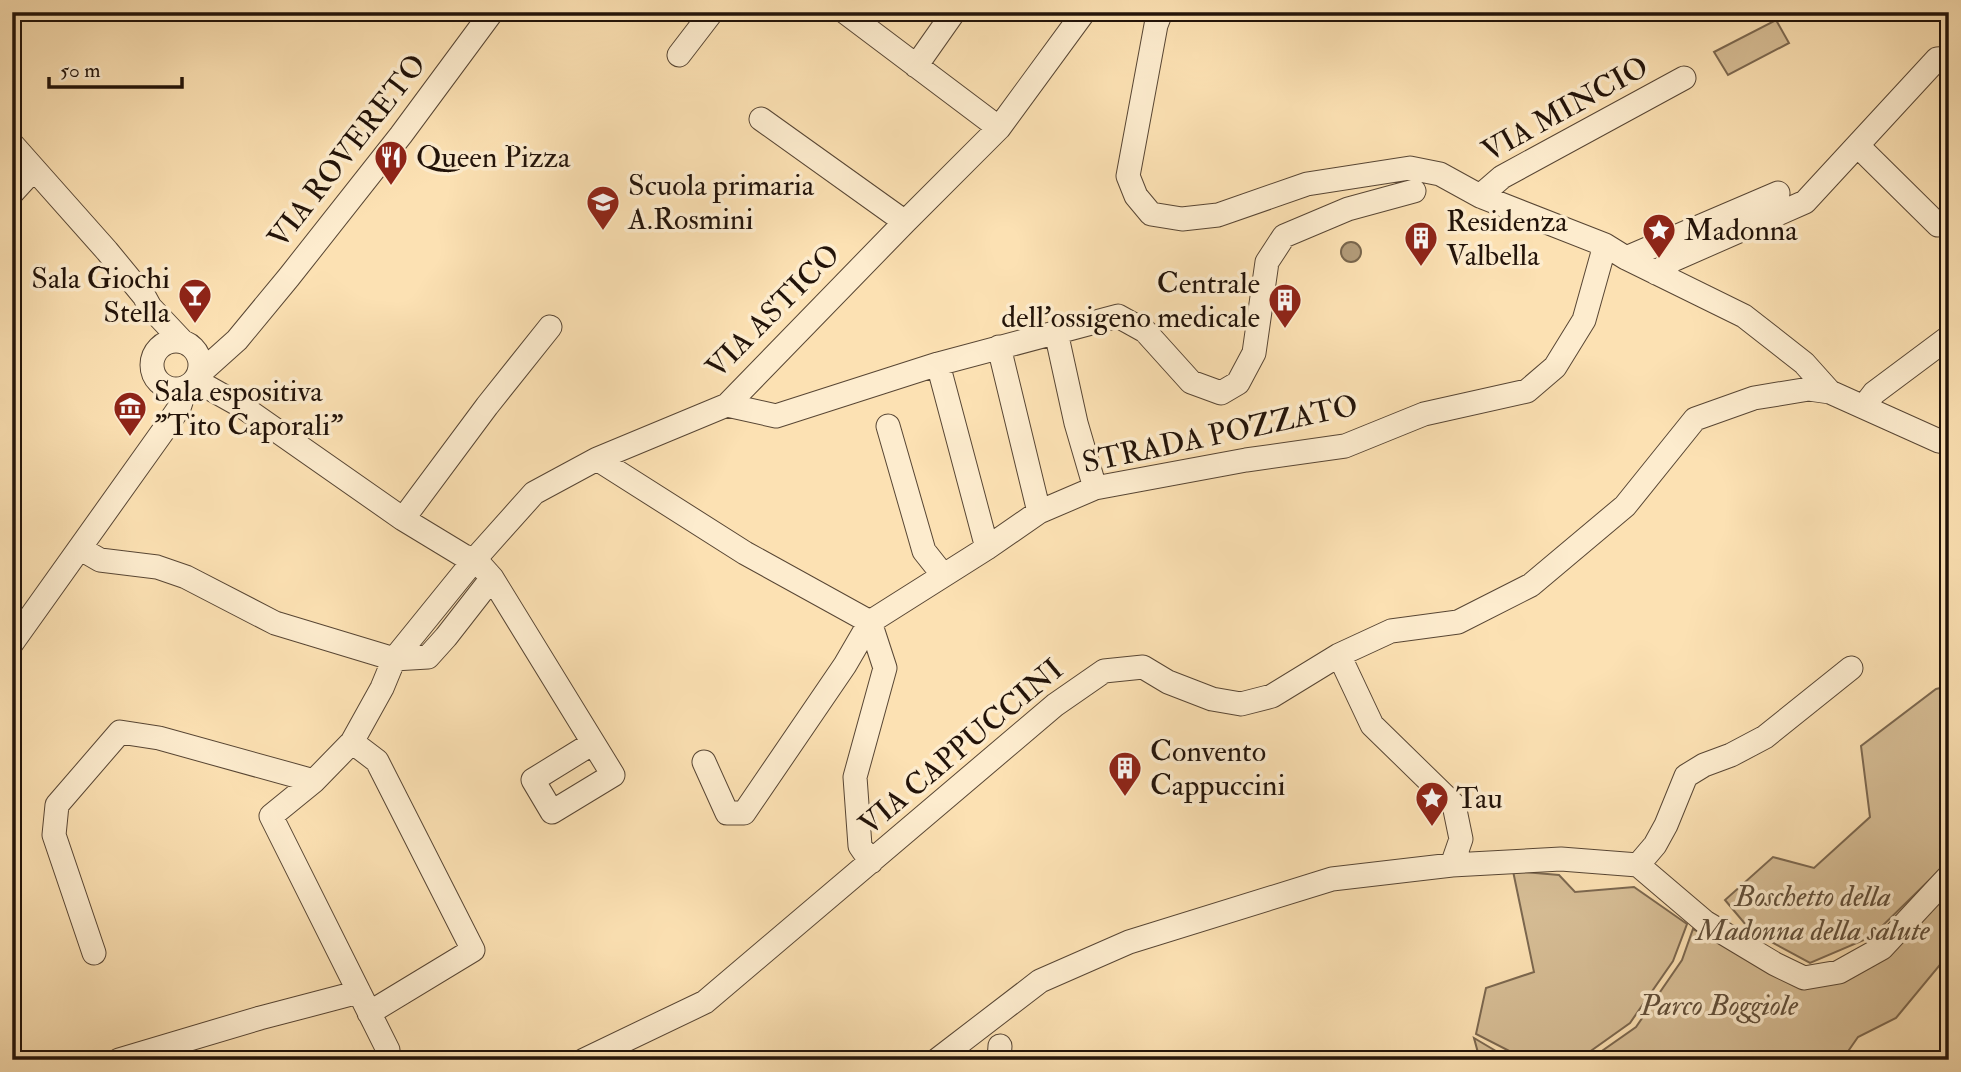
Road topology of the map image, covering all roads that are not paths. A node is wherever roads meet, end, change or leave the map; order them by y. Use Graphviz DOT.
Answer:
graph roads {
  1 [pos="492,12"];
  2 [pos="712,12"];
  3 [pos="845,12"];
  4 [pos="954,12"];
  5 [pos="1084,12"];
  6 [pos="1161,12"];
  7 [pos="679,55"];
  8 [pos="1949,58"];
  9 [pos="916,66"];
  10 [pos="1684,78"];
  11 [pos="761,119"];
  12 [pos="999,128"];
  13 [pos="12,144"];
  14 [pos="1858,146"];
  15 [pos="33,170"];
  16 [pos="1415,191"];
  17 [pos="12,193"];
  18 [pos="1778,193"];
  19 [pos="1480,196"];
  20 [pos="905,222"];
  21 [pos="1938,225"];
  22 [pos="1605,245"];
  23 [pos="1626,258"];
  24 [pos="1656,273"];
  25 [pos="150,307"];
  26 [pos="248,326"];
  27 [pos="550,327"];
  28 [pos="1056,332"];
  29 [pos="1949,337"];
  30 [pos="187,345"];
  31 [pos="999,347"];
  32 [pos="157,351"];
  33 [pos="938,365"];
  34 [pos="186,382"];
  35 [pos="1830,392"];
  36 [pos="727,404"];
  37 [pos="1864,406"];
  38 [pos="888,426"];
  39 [pos="1949,443"];
  40 [pos="597,459"];
  41 [pos="1095,488"];
  42 [pos="1039,512"];
  43 [pos="403,519"];
  44 [pos="988,548"];
  45 [pos="81,549"];
  46 [pos="475,559"];
  47 [pos="943,575"];
  48 [pos="492,578"];
  49 [pos="870,622"];
  50 [pos="12,643"];
  51 [pos="1339,655"];
  52 [pos="394,659"];
  53 [pos="1850,668"];
  54 [pos="352,742"];
  55 [pos="593,743"];
  56 [pos="704,762"];
  57 [pos="314,781"];
  58 [pos="872,862"];
  59 [pos="1452,865"];
  60 [pos="1638,865"];
  61 [pos="1949,876"];
  62 [pos="94,953"];
  63 [pos="364,1002"];
  64 [pos="388,1050"];
  65 [pos="119,1060"];
  66 [pos="584,1060"];
  67 [pos="937,1060"];
  1 -- 26 [label="street, VIA ROVERETO"];
  2 -- 7 [label="street"];
  3 -- 9 [label="street"];
  4 -- 9 [label="street"];
  5 -- 12 [label="street, VIA ASTICO"];
  6 -- 19 [label="street"];
  8 -- 14 [label="street"];
  9 -- 12 [label="street"];
  10 -- 19 [label="street, VIA MINCIO"];
  11 -- 20 [label="street"];
  12 -- 20 [label="street, VIA ASTICO"];
  13 -- 15 [label="street"];
  14 -- 21 [label="street"];
  14 -- 24 [label="street"];
  15 -- 17 [label="street"];
  15 -- 25 [label="street"];
  16 -- 28 [label="street"];
  18 -- 23 [label="street"];
  19 -- 22 [label="street"];
  20 -- 36 [label="street, VIA ASTICO"];
  22 -- 23 [label="street"];
  22 -- 41 [label="street, STRADA POZZATO"];
  23 -- 24 [label="street"];
  24 -- 35 [label="street"];
  25 -- 30 [label="street"];
  25 -- 32 [label="street"];
  26 -- 30 [label="street, VIA ROVERETO"];
  26 -- 34 [label="street, VIA ROVERETO"];
  27 -- 43 [label="street"];
  28 -- 31 [label="street"];
  28 -- 41 [label="street"];
  29 -- 37 [label="street"];
  30 -- 32 [label="street"];
  30 -- 34 [label="street"];
  31 -- 33 [label="street"];
  31 -- 42 [label="street"];
  32 -- 34 [label="street"];
  33 -- 36 [label="street"];
  33 -- 44 [label="street"];
  34 -- 43 [label="street"];
  34 -- 45 [label="street, VIA ROVERETO"];
  35 -- 37 [label="street, VIA CAPPUCCINI"];
  35 -- 51 [label="street, VIA CAPPUCCINI"];
  36 -- 40 [label="street, VIA ASTICO"];
  37 -- 39 [label="street, VIA CAPPUCCINI"];
  38 -- 47 [label="street"];
  40 -- 46 [label="street, VIA ASTICO"];
  40 -- 49 [label="street"];
  41 -- 42 [label="street, STRADA POZZATO"];
  42 -- 44 [label="street, STRADA POZZATO"];
  43 -- 46 [label="street"];
  44 -- 47 [label="street, STRADA POZZATO"];
  45 -- 50 [label="street, VIA ROVERETO"];
  45 -- 52 [label="street"];
  46 -- 48 [label="street"];
  46 -- 52 [label="street, VIA ASTICO"];
  47 -- 49 [label="street, STRADA POZZATO"];
  48 -- 52 [label="street"];
  48 -- 55 [label="street"];
  49 -- 56 [label="street"];
  49 -- 58 [label="street"];
  51 -- 58 [label="street, VIA CAPPUCCINI"];
  51 -- 59 [label="street"];
  52 -- 54 [label="street, VIA ASTICO"];
  53 -- 60 [label="street"];
  54 -- 57 [label="street, VIA ASTICO"];
  54 -- 63 [label="street"];
  57 -- 62 [label="street"];
  57 -- 63 [label="street, VIA ASTICO"];
  58 -- 66 [label="street, VIA CAPPUCCINI"];
  59 -- 60 [label="street"];
  59 -- 67 [label="street"];
  60 -- 61 [label="street"];
  63 -- 64 [label="street"];
  63 -- 65 [label="street"];
}
